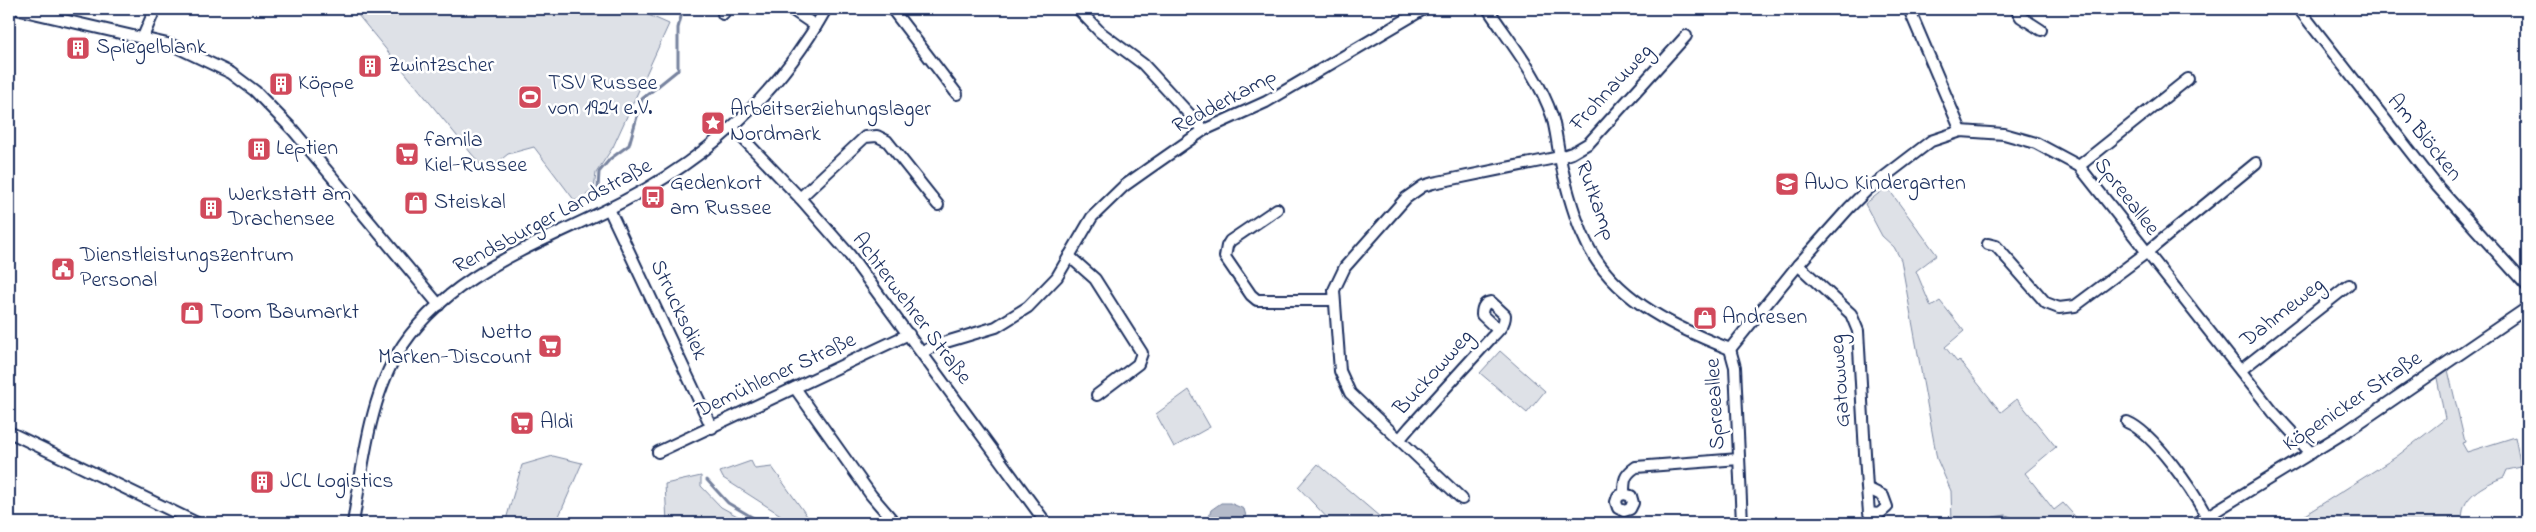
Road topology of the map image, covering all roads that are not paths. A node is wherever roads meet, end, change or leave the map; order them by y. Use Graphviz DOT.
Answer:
graph roads {
  1 [pos="16,9"];
  2 [pos="154,9"];
  3 [pos="791,9"];
  4 [pos="826,9"];
  5 [pos="892,9"];
  6 [pos="1078,9"];
  7 [pos="1424,9"];
  8 [pos="1488,9"];
  9 [pos="1909,9"];
  10 [pos="2016,9"];
  11 [pos="2299,9"];
  12 [pos="816,26"];
  13 [pos="2042,30"];
  14 [pos="1686,36"];
  15 [pos="143,37"];
  16 [pos="2188,79"];
  17 [pos="957,94"];
  18 [pos="732,128"];
  19 [pos="1204,130"];
  20 [pos="1961,131"];
  21 [pos="1560,157"];
  22 [pos="2256,163"];
  23 [pos="2079,166"];
  24 [pos="800,198"];
  25 [pos="938,204"];
  26 [pos="609,209"];
  27 [pos="1276,209"];
  28 [pos="1988,244"];
  29 [pos="2146,252"];
  30 [pos="1069,256"];
  31 [pos="1798,265"];
  32 [pos="2349,285"];
  33 [pos="2527,286"];
  34 [pos="1333,300"];
  35 [pos="439,305"];
  36 [pos="2527,308"];
  37 [pos="1498,330"];
  38 [pos="909,334"];
  39 [pos="1730,349"];
  40 [pos="923,352"];
  41 [pos="2241,370"];
  42 [pos="795,388"];
  43 [pos="1097,395"];
  44 [pos="2127,422"];
  45 [pos="712,428"];
  46 [pos="9,432"];
  47 [pos="1399,440"];
  48 [pos="658,452"];
  49 [pos="2311,452"];
  50 [pos="1738,459"];
  51 [pos="1867,488"];
  52 [pos="1624,494"];
  53 [pos="1462,499"];
  54 [pos="2207,517"];
  55 [pos="196,523"];
  56 [pos="353,523"];
  57 [pos="895,523"];
  58 [pos="1046,523"];
  59 [pos="1742,523"];
  60 [pos="2196,523"];
  1 -- 15 [label="street"];
  2 -- 15 [label="street"];
  3 -- 12 [label="street"];
  4 -- 12 [label="street, Rendsburger Landstraße"];
  5 -- 17 [label="street"];
  6 -- 19 [label="street"];
  7 -- 19 [label="street, Redderkamp"];
  8 -- 21 [label="street, Rutkamp"];
  9 -- 20 [label="street"];
  10 -- 13 [label="street"];
  11 -- 33 [label="street, Am Blöcken"];
  12 -- 18 [label="street, Rendsburger Landstraße"];
  14 -- 21 [label="street, Frohnauweg"];
  15 -- 35 [label="street"];
  16 -- 23 [label="street"];
  18 -- 24 [label="street, Achterwehrer Straße"];
  18 -- 26 [label="street, Rendsburger Landstraße"];
  19 -- 30 [label="street, Redderkamp"];
  20 -- 23 [label="street, Spreeallee"];
  20 -- 31 [label="street, Spreeallee"];
  21 -- 34 [label="street, Frohnauweg"];
  21 -- 39 [label="street, Rutkamp"];
  22 -- 29 [label="street"];
  23 -- 29 [label="street, Spreeallee"];
  24 -- 25 [label="street"];
  24 -- 38 [label="street, Achterwehrer Straße"];
  26 -- 35 [label="street, Rendsburger Landstraße"];
  26 -- 45 [label="street, Strucksdiek"];
  27 -- 34 [label="street"];
  28 -- 29 [label="street"];
  29 -- 41 [label="street, Spreeallee"];
  30 -- 40 [label="street, Redderkamp"];
  30 -- 43 [label="street"];
  31 -- 39 [label="street, Spreeallee"];
  31 -- 51 [label="street, Gatowweg"];
  32 -- 41 [label="street, Dahmeweg"];
  34 -- 47 [label="street"];
  35 -- 56 [label="street, Rendsburger Landstraße"];
  36 -- 49 [label="street, Köpenicker Straße"];
  37 -- 47 [label="street, Buckowweg"];
  38 -- 40 [label="street, Achterwehrer Straße"];
  38 -- 42 [label="street, Demühlener Straße"];
  39 -- 50 [label="street, Spreeallee"];
  40 -- 58 [label="street, Achterwehrer Straße"];
  41 -- 49 [label="street, Spreeallee"];
  42 -- 45 [label="street, Demühlener Straße"];
  42 -- 57 [label="street"];
  44 -- 54 [label="street"];
  45 -- 48 [label="street, Demühlener Straße"];
  46 -- 55 [label="street"];
  47 -- 53 [label="street"];
  49 -- 54 [label="street, Köpenicker Straße"];
  50 -- 52 [label="street"];
  50 -- 59 [label="street, Spreeallee"];
  54 -- 60 [label="street, Köpenicker Straße"];
}
